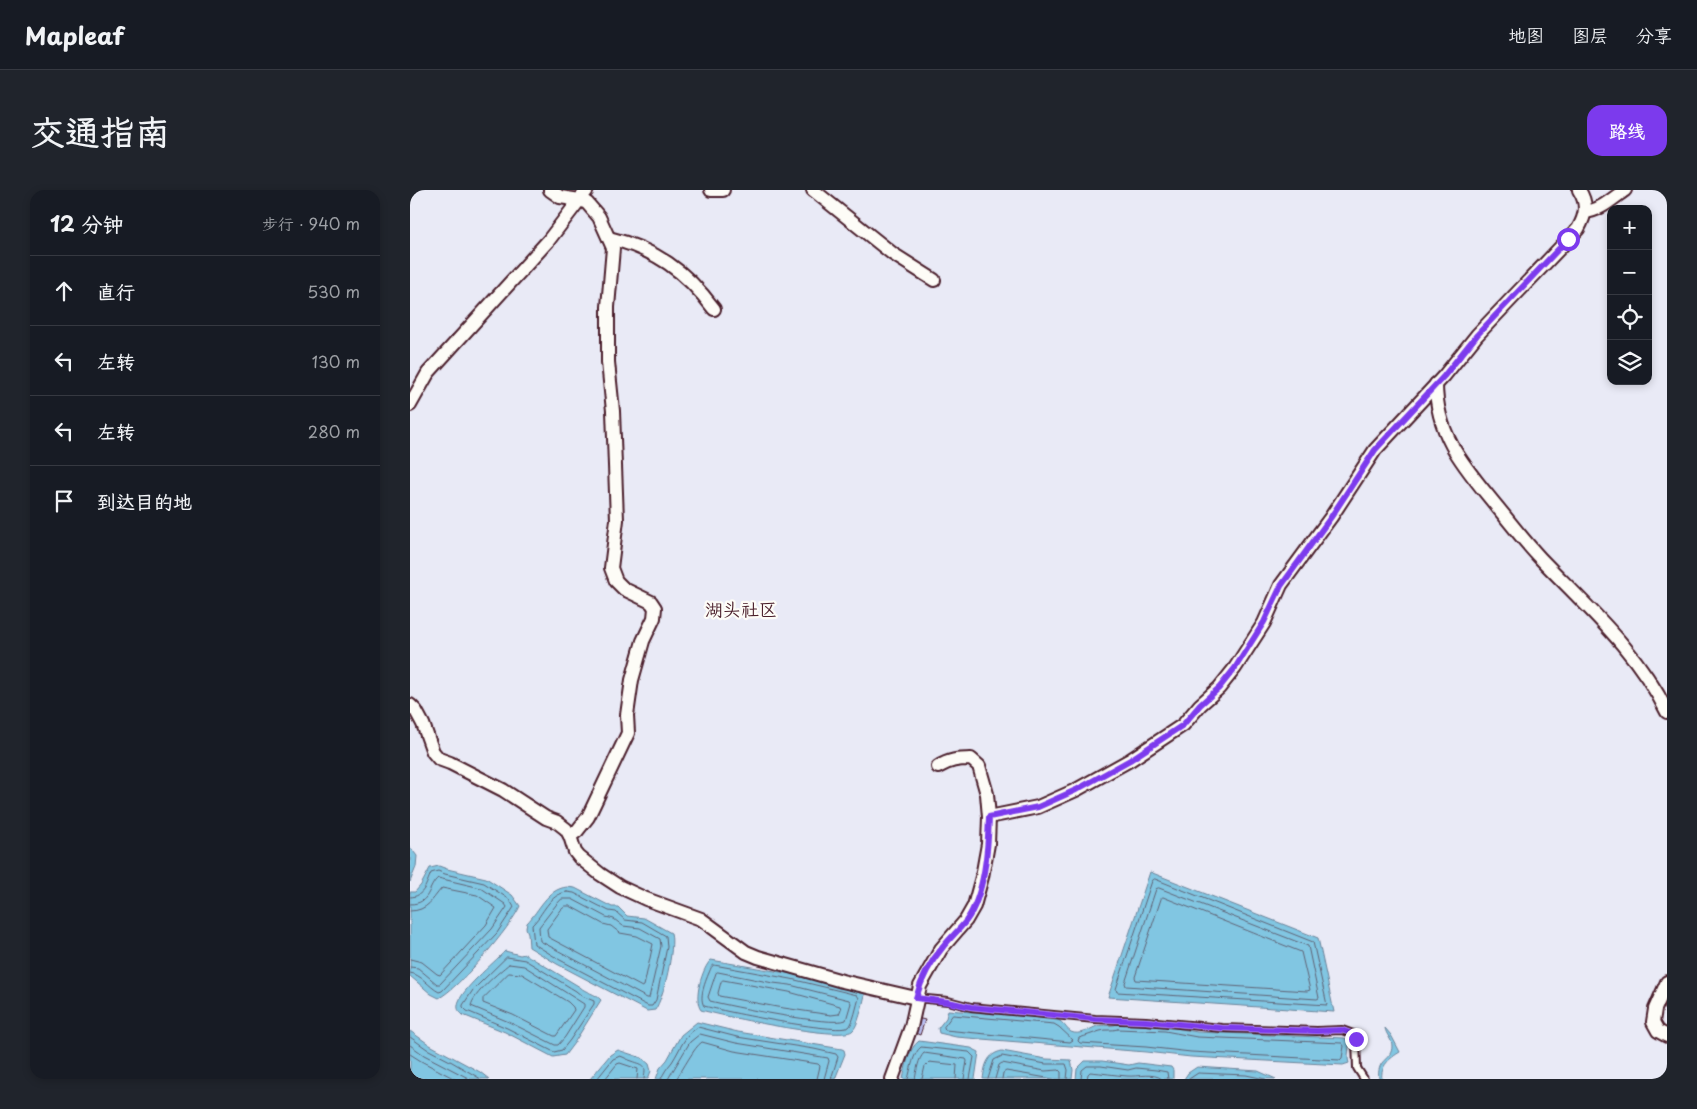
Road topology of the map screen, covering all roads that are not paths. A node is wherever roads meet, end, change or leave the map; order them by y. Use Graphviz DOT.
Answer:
graph roads {
  1 [pos="550,190"];
  2 [pos="711,190"];
  3 [pos="723,190"];
  4 [pos="813,190"];
  5 [pos="1579,190"];
  6 [pos="1626,190"];
  7 [pos="583,195"];
  8 [pos="1585,212"];
  9 [pos="609,238"];
  10 [pos="934,280"];
  11 [pos="714,309"];
  12 [pos="1436,384"];
  13 [pos="410,405"];
  14 [pos="410,705"];
  15 [pos="1667,712"];
  16 [pos="938,767"];
  17 [pos="989,817"];
  18 [pos="570,836"];
  19 [pos="1666,984"];
  20 [pos="916,998"];
  21 [pos="1667,1036"];
  22 [pos="892,1079"];
  23 [pos="1364,1079"];
  1 -- 7 [label="street"];
  2 -- 3 [label="street"];
  4 -- 10 [label="street"];
  5 -- 8 [label="street"];
  6 -- 8 [label="street"];
  7 -- 9 [label="street"];
  7 -- 13 [label="street"];
  8 -- 12 [label="street"];
  9 -- 11 [label="street"];
  9 -- 18 [label="street"];
  12 -- 15 [label="street"];
  12 -- 17 [label="street"];
  14 -- 18 [label="street"];
  16 -- 17 [label="street"];
  17 -- 20 [label="street"];
  18 -- 20 [label="street"];
  19 -- 21 [label="street"];
  20 -- 22 [label="street"];
  20 -- 23 [label="lane"];
}
